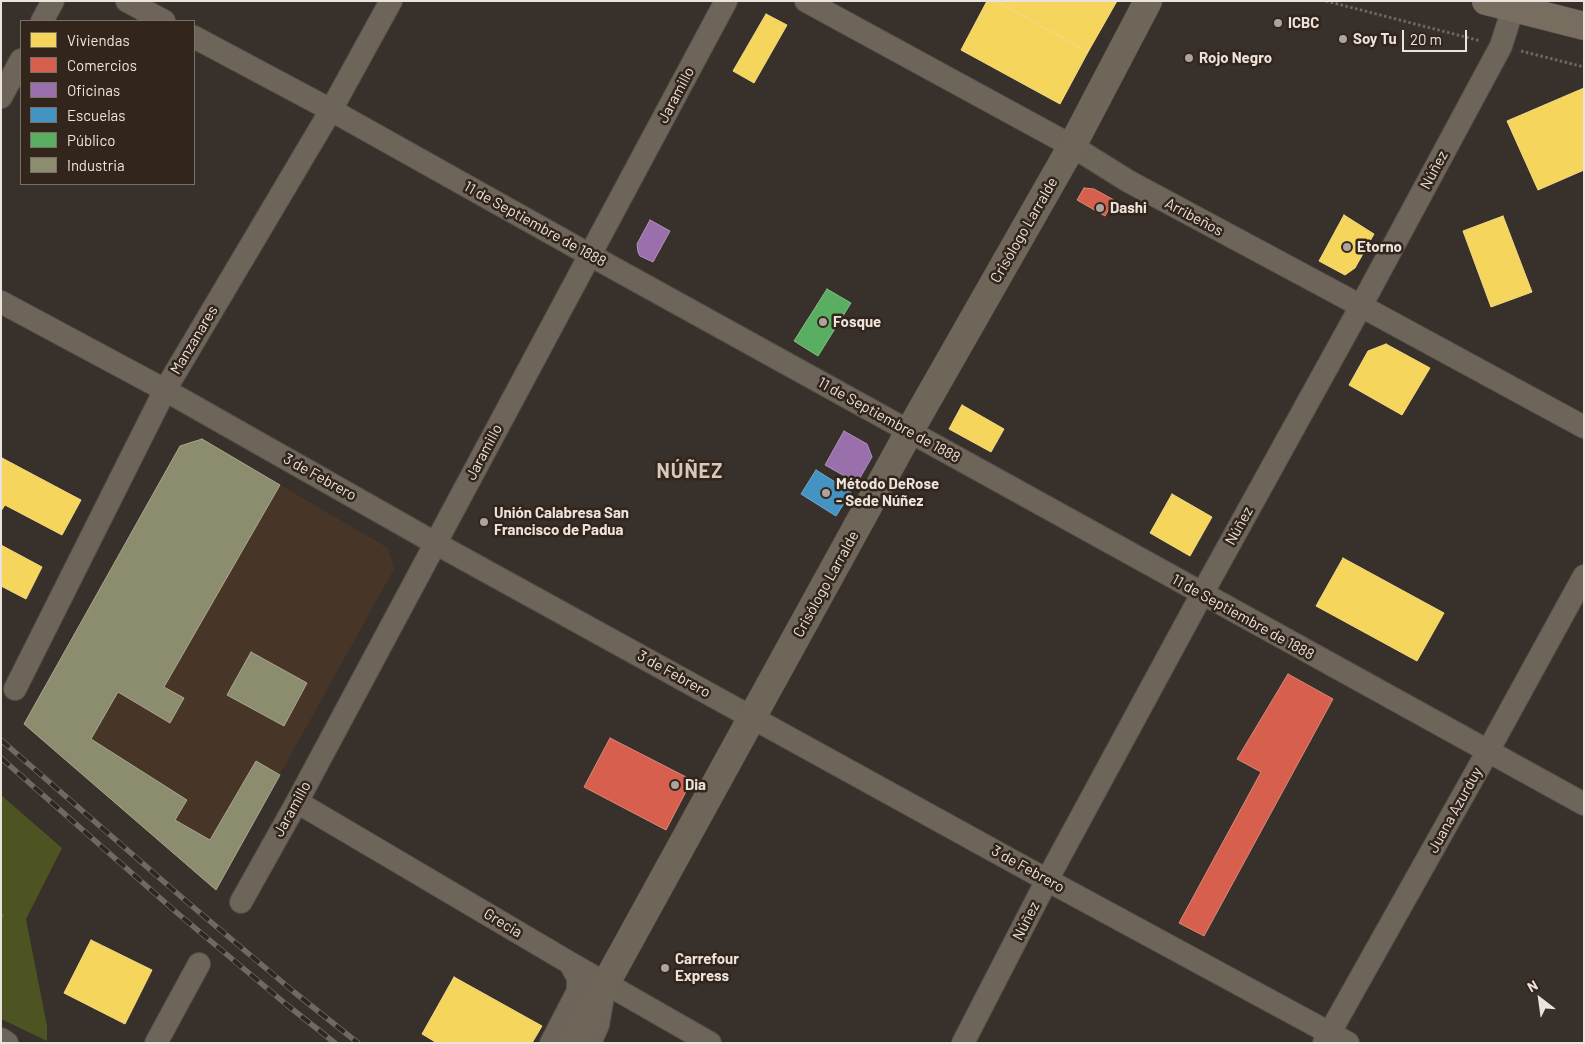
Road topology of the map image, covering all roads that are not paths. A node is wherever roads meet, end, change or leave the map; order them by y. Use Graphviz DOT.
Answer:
graph roads {
  1 [pos="53,1"];
  2 [pos="127,1"];
  3 [pos="391,1"];
  4 [pos="726,1"];
  5 [pos="806,1"];
  6 [pos="1148,1"];
  7 [pos="1486,1"];
  8 [pos="1513,8"];
  9 [pos="43,20"];
  10 [pos="162,20"];
  11 [pos="1584,26"];
  12 [pos="195,38"];
  13 [pos="20,62"];
  14 [pos="1,97"];
  15 [pos="331,110"];
  16 [pos="1072,146"];
  17 [pos="590,255"];
  18 [pos="1,302"];
  19 [pos="1361,306"];
  20 [pos="165,390"];
  21 [pos="1584,427"];
  22 [pos="910,432"];
  23 [pos="435,543"];
  24 [pos="1584,576"];
  25 [pos="1202,594"];
  26 [pos="15,689"];
  27 [pos="752,717"];
  28 [pos="1488,751"];
  29 [pos="296,802"];
  30 [pos="1584,804"];
  31 [pos="1047,880"];
  32 [pos="241,902"];
  33 [pos="570,963"];
  34 [pos="199,964"];
  35 [pos="606,983"];
  36 [pos="1334,1039"];
  37 [pos="1,1040"];
  38 [pos="7,1043"];
  39 [pos="156,1043"];
  40 [pos="551,1043"];
  41 [pos="573,1043"];
  42 [pos="590,1043"];
  43 [pos="710,1043"];
  44 [pos="963,1043"];
  1 -- 9 [label="street"];
  2 -- 10 [label="street"];
  3 -- 15 [label="street, Manzanares"];
  4 -- 17 [label="street, Jaramillo"];
  5 -- 16 [label="street, Arribeños"];
  6 -- 16 [label="street, Crisólogo Larralde"];
  7 -- 8 [label="main road"];
  8 -- 11 [label="main road"];
  8 -- 19 [label="street, Núñez"];
  12 -- 15 [label="street, 11 de Septiembre de 1888"];
  13 -- 14 [label="street"];
  15 -- 17 [label="street, 11 de Septiembre de 1888"];
  15 -- 20 [label="street, Manzanares"];
  16 -- 19 [label="street, Arribeños"];
  16 -- 22 [label="street, Crisólogo Larralde"];
  17 -- 22 [label="street, 11 de Septiembre de 1888"];
  17 -- 23 [label="street, Jaramillo"];
  18 -- 20 [label="street, 3 de Febrero"];
  19 -- 21 [label="street, Arribeños"];
  19 -- 25 [label="street, Núñez"];
  20 -- 23 [label="street, 3 de Febrero"];
  20 -- 26 [label="street, Manzanares"];
  22 -- 25 [label="street, 11 de Septiembre de 1888"];
  22 -- 27 [label="street, Crisólogo Larralde"];
  23 -- 27 [label="street, 3 de Febrero"];
  23 -- 29 [label="street, Jaramillo"];
  24 -- 28 [label="street, Juana Azurduy"];
  25 -- 28 [label="street, 11 de Septiembre de 1888"];
  25 -- 31 [label="street, Núñez"];
  27 -- 31 [label="street, 3 de Febrero"];
  27 -- 35 [label="street, Crisólogo Larralde"];
  28 -- 30 [label="street, 11 de Septiembre de 1888"];
  28 -- 36 [label="street, Juana Azurduy"];
  29 -- 32 [label="street, Jaramillo"];
  29 -- 33 [label="street, Grecia"];
  31 -- 36 [label="street, 3 de Febrero"];
  31 -- 44 [label="street, Núñez"];
  33 -- 35 [label="street, Grecia"];
  33 -- 40 [label="street"];
  34 -- 39 [label="street"];
  35 -- 41 [label="street, Crisólogo Larralde"];
  35 -- 42 [label="street, Crisólogo Larralde"];
  35 -- 43 [label="street, Grecia"];
  37 -- 38 [label="street"];
}
